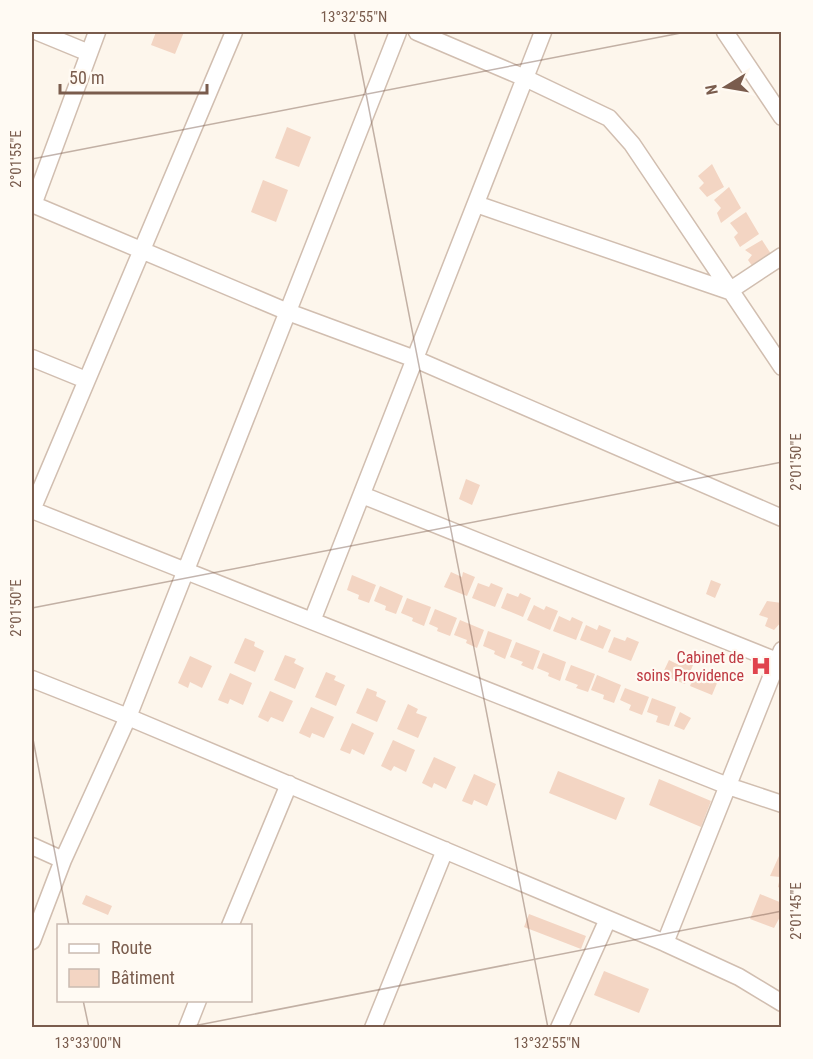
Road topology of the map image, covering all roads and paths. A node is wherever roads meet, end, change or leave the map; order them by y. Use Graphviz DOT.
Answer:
graph roads {
  1 [pos="38,32"];
  2 [pos="97,32"];
  3 [pos="234,32"];
  4 [pos="398,32"];
  5 [pos="417,32"];
  6 [pos="543,32"];
  7 [pos="724,32"];
  8 [pos="89,53"];
  9 [pos="525,78"];
  10 [pos="782,117"];
  11 [pos="476,204"];
  12 [pos="32,205"];
  13 [pos="141,250"];
  14 [pos="782,256"];
  15 [pos="729,291"];
  16 [pos="288,312"];
  17 [pos="32,358"];
  18 [pos="415,359"];
  19 [pos="782,367"];
  20 [pos="86,380"];
  21 [pos="362,495"];
  22 [pos="32,510"];
  23 [pos="782,518"];
  24 [pos="185,572"];
  25 [pos="312,621"];
  26 [pos="779,655"];
  27 [pos="32,679"];
  28 [pos="128,717"];
  29 [pos="288,784"];
  30 [pos="728,786"];
  31 [pos="782,804"];
  32 [pos="32,846"];
  33 [pos="445,850"];
  34 [pos="63,860"];
  35 [pos="608,919"];
  36 [pos="231,924"];
  37 [pos="32,941"];
  38 [pos="665,943"];
  39 [pos="197,1002"];
  40 [pos="782,1003"];
  41 [pos="187,1028"];
  42 [pos="373,1028"];
  43 [pos="559,1028"];
  1 -- 8 [label="street"];
  2 -- 8 [label="street"];
  3 -- 13 [label="street"];
  4 -- 16 [label="street"];
  5 -- 9 [label="street"];
  6 -- 9 [label="street"];
  7 -- 10 [label="street"];
  8 -- 12 [label="street"];
  9 -- 11 [label="street"];
  9 -- 15 [label="street"];
  11 -- 15 [label="street"];
  11 -- 18 [label="street"];
  12 -- 13 [label="street"];
  13 -- 16 [label="street"];
  13 -- 20 [label="street"];
  14 -- 15 [label="street"];
  15 -- 19 [label="street"];
  16 -- 18 [label="street"];
  16 -- 24 [label="street"];
  17 -- 20 [label="street"];
  18 -- 21 [label="street"];
  18 -- 23 [label="street"];
  20 -- 22 [label="street"];
  21 -- 25 [label="street"];
  21 -- 26 [label="street"];
  22 -- 24 [label="street"];
  24 -- 25 [label="street"];
  24 -- 28 [label="street"];
  25 -- 30 [label="street"];
  26 -- 30 [label="street"];
  27 -- 28 [label="street"];
  28 -- 29 [label="street"];
  28 -- 34 [label="street"];
  29 -- 33 [label="street"];
  29 -- 36 [label="street"];
  30 -- 31 [label="street"];
  30 -- 38 [label="street"];
  32 -- 34 [label="street"];
  33 -- 35 [label="street"];
  33 -- 42 [label="street"];
  34 -- 37 [label="street"];
  35 -- 38 [label="street"];
  35 -- 43 [label="street"];
  38 -- 40 [label="street"];
  39 -- 41 [label="street"];
}
